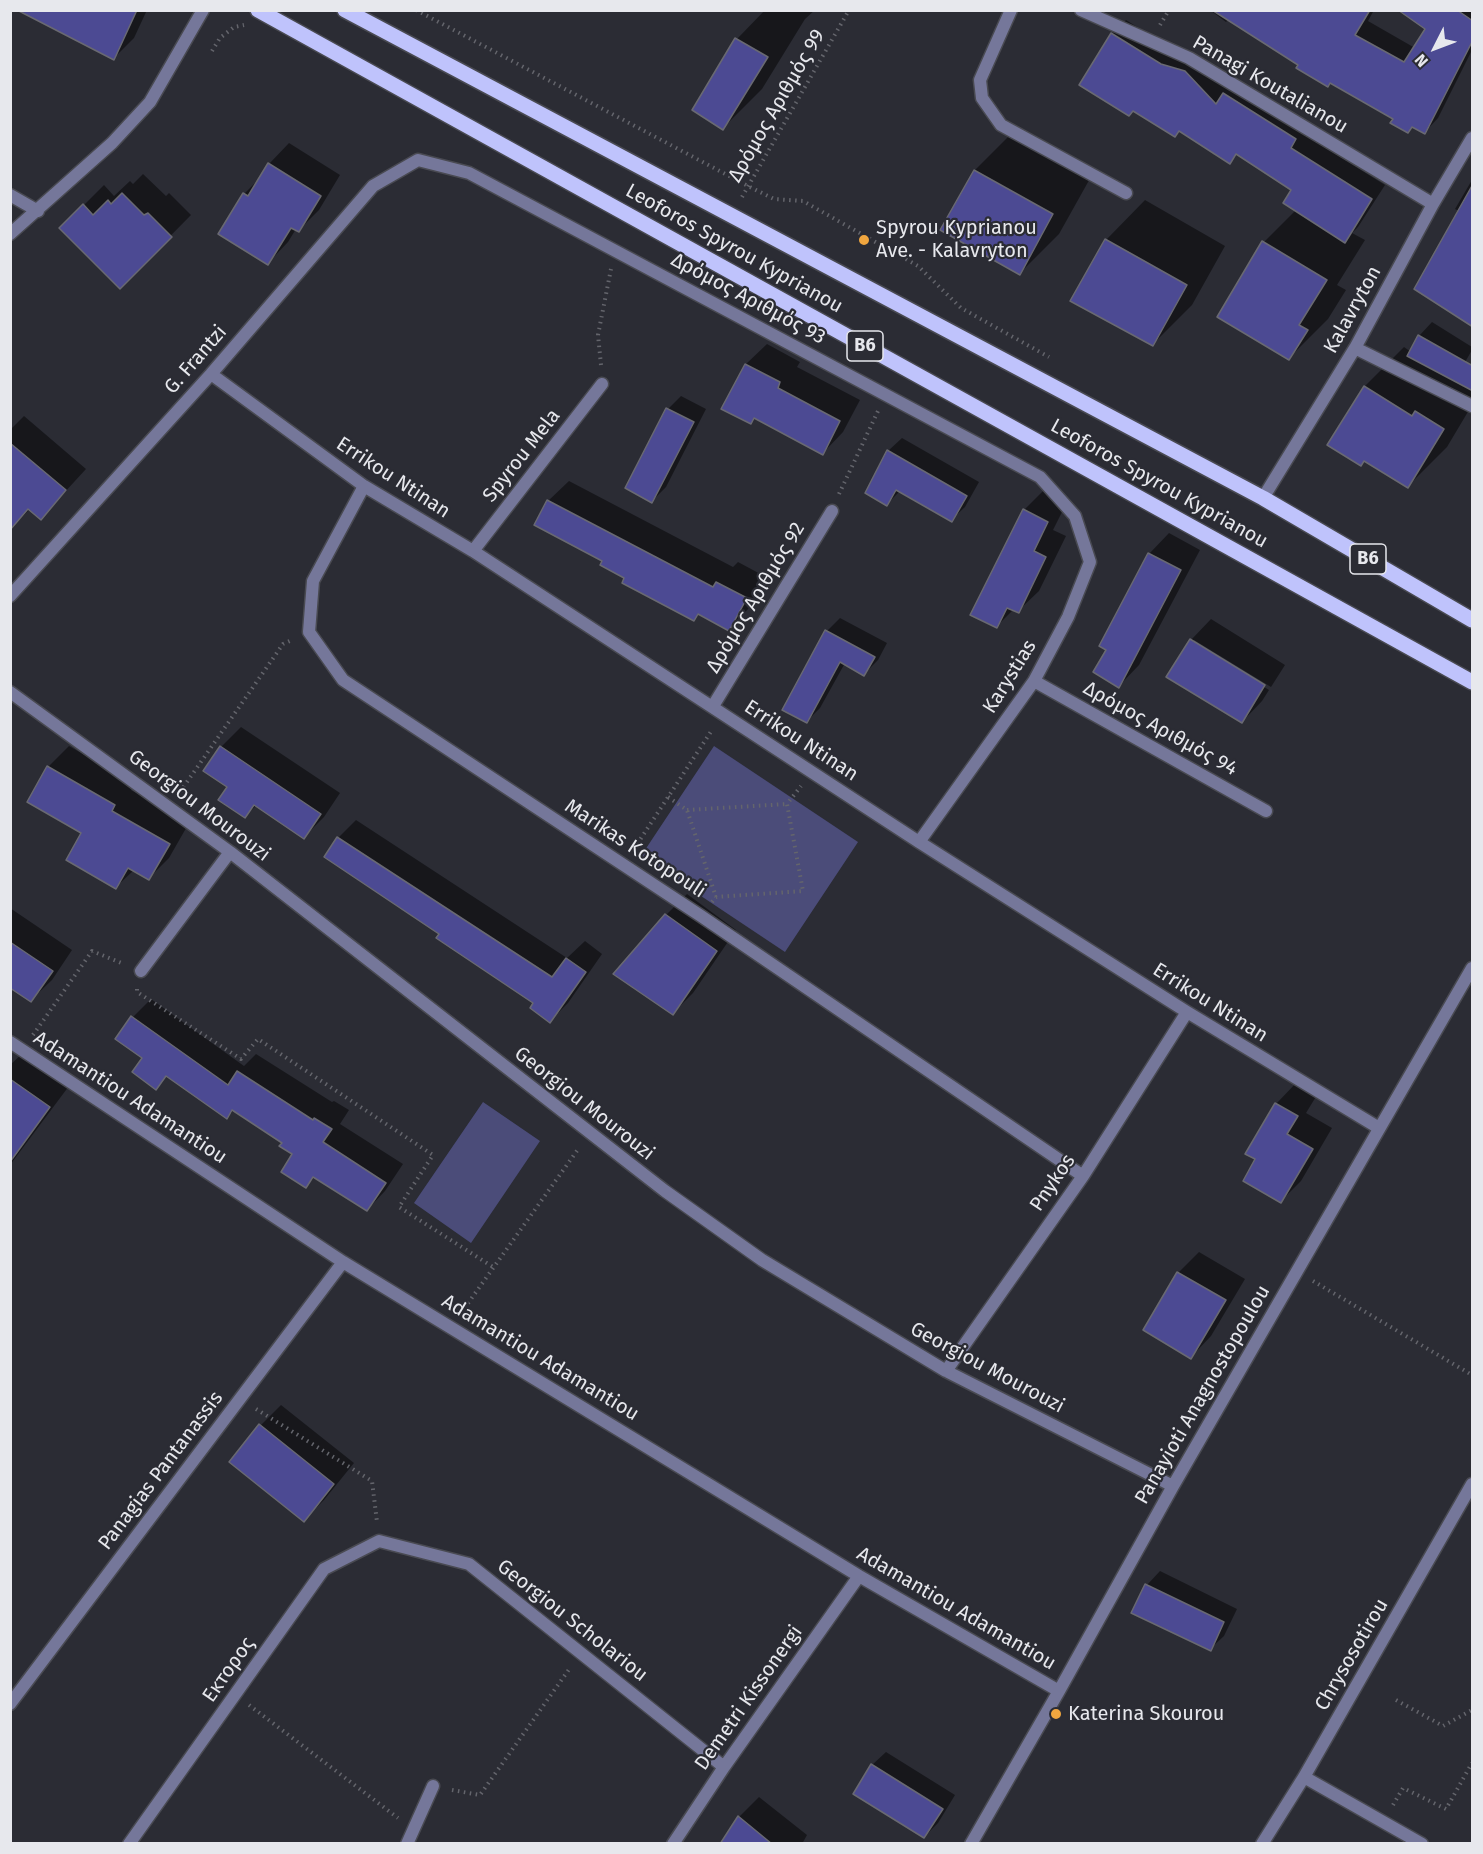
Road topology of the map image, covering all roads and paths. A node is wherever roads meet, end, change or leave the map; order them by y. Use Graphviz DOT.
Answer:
graph roads {
  1 [pos="202,10"];
  2 [pos="345,10"];
  3 [pos="416,10"];
  4 [pos="849,10"];
  5 [pos="1011,10"];
  6 [pos="1081,10"];
  7 [pos="255,17"];
  8 [pos="212,51"];
  9 [pos="1473,138"];
  10 [pos="418,160"];
  11 [pos="748,186"];
  12 [pos="1126,193"];
  13 [pos="10,195"];
  14 [pos="1433,204"];
  15 [pos="38,211"];
  16 [pos="731,216"];
  17 [pos="10,234"];
  18 [pos="614,250"];
  19 [pos="1355,348"];
  20 [pos="1053,359"];
  21 [pos="211,374"];
  22 [pos="603,384"];
  23 [pos="885,395"];
  24 [pos="1473,406"];
  25 [pos="364,486"];
  26 [pos="1263,498"];
  27 [pos="832,511"];
  28 [pos="1075,516"];
  29 [pos="473,551"];
  30 [pos="10,596"];
  31 [pos="1456,610"];
  32 [pos="1473,614"];
  33 [pos="1473,620"];
  34 [pos="309,632"];
  35 [pos="1034,681"];
  36 [pos="1473,682"];
  37 [pos="10,692"];
  38 [pos="718,709"];
  39 [pos="668,797"];
  40 [pos="169,807"];
  41 [pos="687,810"];
  42 [pos="1266,811"];
  43 [pos="919,842"];
  44 [pos="230,852"];
  45 [pos="624,865"];
  46 [pos="1473,968"];
  47 [pos="141,970"];
  48 [pos="1187,1012"];
  49 [pos="10,1042"];
  50 [pos="22,1050"];
  51 [pos="1379,1128"];
  52 [pos="590,1133"];
  53 [pos="1083,1176"];
  54 [pos="343,1262"];
  55 [pos="493,1268"];
  56 [pos="1297,1271"];
  57 [pos="450,1327"];
  58 [pos="946,1371"];
  59 [pos="1473,1375"];
  60 [pos="240,1399"];
  61 [pos="1473,1484"];
  62 [pos="1173,1486"];
  63 [pos="379,1541"];
  64 [pos="859,1576"];
  65 [pos="581,1653"];
  66 [pos="1059,1691"];
  67 [pos="235,1694"];
  68 [pos="1396,1700"];
  69 [pos="10,1704"];
  70 [pos="1473,1710"];
  71 [pos="1473,1763"];
  72 [pos="724,1767"];
  73 [pos="1304,1777"];
  74 [pos="433,1786"];
  75 [pos="1393,1805"];
  76 [pos="413,1830"];
  77 [pos="129,1844"];
  78 [pos="407,1844"];
  79 [pos="673,1844"];
  80 [pos="971,1844"];
  81 [pos="1262,1844"];
  82 [pos="1422,1844"];
  1 -- 15 [label="street"];
  2 -- 16 [label="main road, Leoforos Spyrou Kyprianou / B6"];
  3 -- 11 [label="path"];
  4 -- 11 [label="path, Δρόμος Αριθμός 99"];
  5 -- 12 [label="street"];
  6 -- 14 [label="street, Panagi Koutalianou"];
  7 -- 8 [label="path"];
  7 -- 36 [label="main road, Leoforos Spyrou Kyprianou / B6"];
  9 -- 14 [label="street, Kalavryton"];
  10 -- 18 [label="street, Δρόμος Αριθμός 93"];
  10 -- 21 [label="street, G. Frantzi"];
  11 -- 16 [label="path, Δρόμος Αριθμός 99"];
  11 -- 20 [label="path"];
  13 -- 15 [label="street"];
  14 -- 19 [label="street, Kalavryton"];
  15 -- 17 [label="street"];
  16 -- 26 [label="main road, Leoforos Spyrou Kyprianou / B6"];
  18 -- 22 [label="path"];
  18 -- 23 [label="street, Δρόμος Αριθμός 93"];
  19 -- 24 [label="street"];
  19 -- 26 [label="street, Kalavryton"];
  21 -- 25 [label="street, Errikou Ntinan"];
  21 -- 30 [label="street, G. Frantzi"];
  22 -- 29 [label="street, Spyrou Mela"];
  23 -- 27 [label="path"];
  23 -- 28 [label="street, Δρόμος Αριθμός 93"];
  25 -- 29 [label="street, Errikou Ntinan"];
  25 -- 34 [label="street"];
  26 -- 31 [label="main road, Leoforos Spyrou Kyprianou / B6"];
  27 -- 38 [label="street, Δρόμος Αριθμός 92"];
  28 -- 35 [label="street, Karystias"];
  29 -- 38 [label="street, Errikou Ntinan"];
  31 -- 32 [label="street"];
  31 -- 33 [label="main road, Leoforos Spyrou Kyprianou / B6"];
  34 -- 40 [label="path"];
  34 -- 45 [label="street, Marikas Kotopouli"];
  35 -- 42 [label="street, Δρόμος Αριθμός 94"];
  35 -- 43 [label="street, Karystias"];
  37 -- 40 [label="street, Georgiou Mourouzi"];
  38 -- 39 [label="path"];
  38 -- 43 [label="street, Errikou Ntinan"];
  39 -- 41 [label="path"];
  39 -- 45 [label="path"];
  40 -- 44 [label="street, Georgiou Mourouzi"];
  41 -- 41 [label="path"];
  43 -- 48 [label="street, Errikou Ntinan"];
  44 -- 47 [label="street"];
  44 -- 52 [label="street, Georgiou Mourouzi"];
  45 -- 53 [label="street, Marikas Kotopouli"];
  46 -- 51 [label="street, Panayioti Anagnostopoulou"];
  47 -- 50 [label="path"];
  47 -- 55 [label="path"];
  48 -- 51 [label="street, Errikou Ntinan"];
  48 -- 53 [label="street, Pnykos"];
  49 -- 50 [label="street, Adamantiou Adamantiou"];
  50 -- 54 [label="street, Adamantiou Adamantiou"];
  51 -- 56 [label="street, Panayioti Anagnostopoulou"];
  52 -- 55 [label="path"];
  52 -- 58 [label="street, Georgiou Mourouzi"];
  53 -- 58 [label="street, Pnykos"];
  54 -- 57 [label="street, Adamantiou Adamantiou"];
  54 -- 60 [label="street, Panagias Pantanassis"];
  55 -- 57 [label="path"];
  56 -- 59 [label="path"];
  56 -- 62 [label="street, Panayioti Anagnostopoulou"];
  57 -- 64 [label="street, Adamantiou Adamantiou"];
  58 -- 62 [label="street, Georgiou Mourouzi"];
  60 -- 63 [label="path"];
  60 -- 69 [label="street, Panagias Pantanassis"];
  61 -- 73 [label="street, Chrysosotirou"];
  62 -- 66 [label="street, Panayioti Anagnostopoulou"];
  63 -- 65 [label="street, Georgiou Scholariou"];
  63 -- 67 [label="street, Εκτορος"];
  64 -- 66 [label="street, Adamantiou Adamantiou"];
  64 -- 72 [label="street, Demetri Kissonergi"];
  65 -- 72 [label="street, Georgiou Scholariou"];
  65 -- 74 [label="path"];
  66 -- 80 [label="street, Panayioti Anagnostopoulou"];
  67 -- 76 [label="path"];
  67 -- 77 [label="street, Εκτορος"];
  68 -- 70 [label="path"];
  71 -- 75 [label="path"];
  72 -- 79 [label="street, Demetri Kissonergi"];
  73 -- 81 [label="street, Chrysosotirou"];
  73 -- 82 [label="street"];
  74 -- 76 [label="street"];
  76 -- 78 [label="street"];
}
